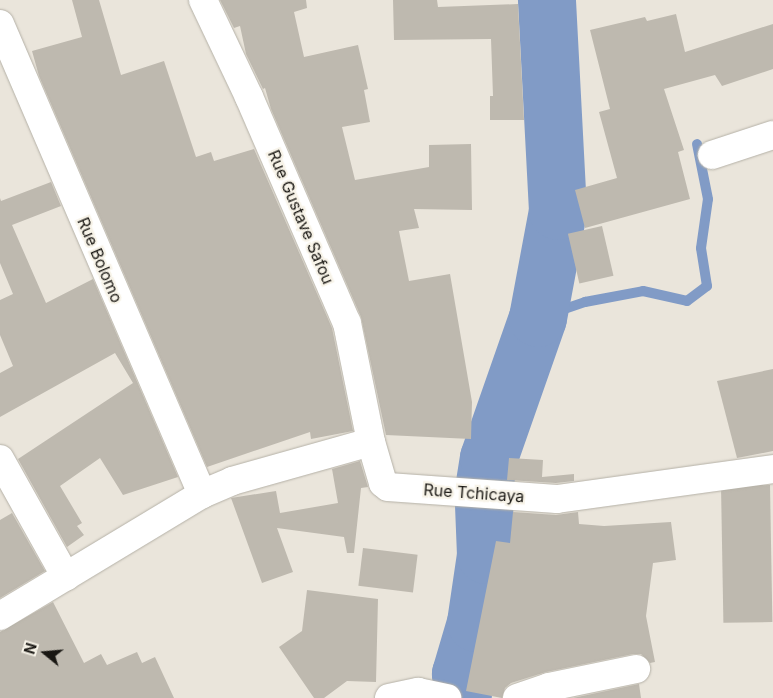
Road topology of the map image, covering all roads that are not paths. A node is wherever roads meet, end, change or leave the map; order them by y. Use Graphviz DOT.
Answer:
graph roads {
  1 [pos="203,0"];
  2 [pos="0,24"];
  3 [pos="773,135"];
  4 [pos="712,155"];
  5 [pos="371,442"];
  6 [pos="0,459"];
  7 [pos="773,468"];
  8 [pos="207,491"];
  9 [pos="66,577"];
  10 [pos="0,616"];
  11 [pos="636,669"];
  12 [pos="389,698"];
  13 [pos="447,698"];
  14 [pos="517,698"];
  1 -- 5 [label="street, Rue Gustave Safou"];
  2 -- 8 [label="street, Rue Bolomo"];
  3 -- 4 [label="street"];
  5 -- 7 [label="street, Rue Tchicaya"];
  5 -- 8 [label="street"];
  6 -- 9 [label="street"];
  8 -- 9 [label="street"];
  9 -- 10 [label="street"];
  11 -- 14 [label="street"];
  12 -- 13 [label="street"];
}
